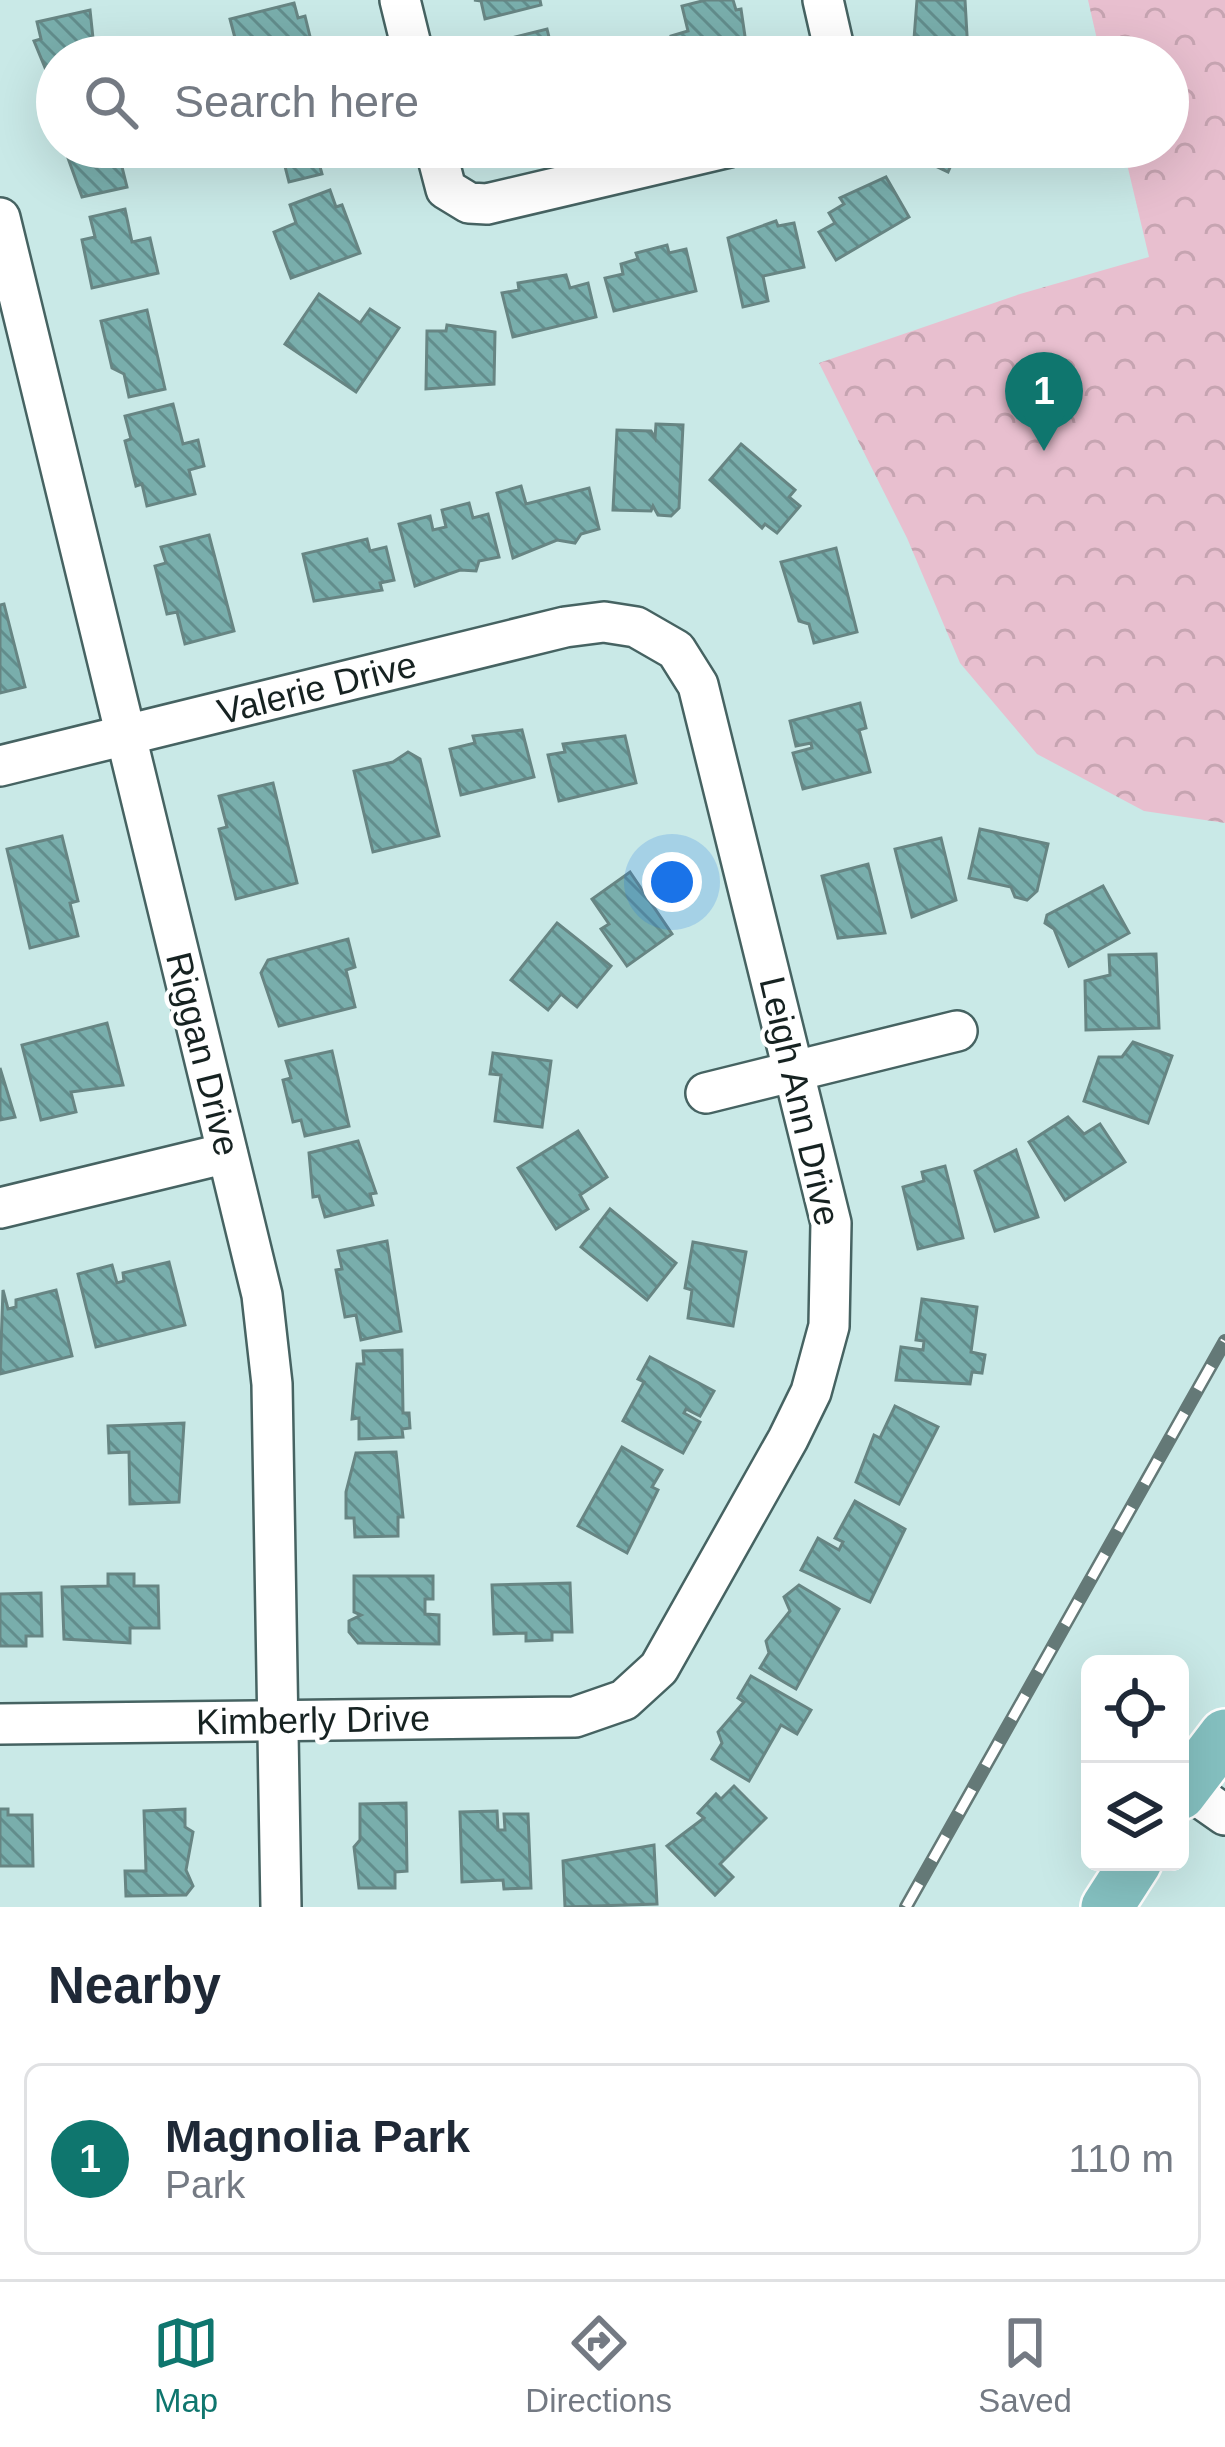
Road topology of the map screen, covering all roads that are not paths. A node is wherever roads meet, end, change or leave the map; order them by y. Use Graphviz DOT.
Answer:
graph roads {
  1 [pos="400,0"];
  2 [pos="823,0"];
  3 [pos="409,36"];
  4 [pos="831,36"];
  5 [pos="440,168"];
  6 [pos="640,168"];
  7 [pos="0,218"];
  8 [pos="12,321"];
  9 [pos="636,627"];
  10 [pos="122,736"];
  11 [pos="0,766"];
  12 [pos="957,1031"];
  13 [pos="791,1072"];
  14 [pos="706,1093"];
  15 [pos="227,1153"];
  16 [pos="0,1208"];
  17 [pos="624,1700"];
  18 [pos="275,1722"];
  19 [pos="0,1724"];
  20 [pos="1225,1735"];
  21 [pos="1196,1799"];
  22 [pos="1130,1871"];
  23 [pos="280,1907"];
  24 [pos="1107,1907"];
  1 -- 3 [label="street"];
  2 -- 4 [label="street"];
  5 -- 6 [label="street"];
  7 -- 8 [label="street, Riggan Drive"];
  8 -- 10 [label="street, Riggan Drive"];
  9 -- 10 [label="street, Valerie Drive"];
  9 -- 13 [label="street, Leigh Ann Drive"];
  10 -- 11 [label="street, Valerie Drive"];
  10 -- 15 [label="street, Riggan Drive"];
  12 -- 13 [label="street"];
  13 -- 14 [label="street"];
  13 -- 17 [label="street, Leigh Ann Drive"];
  15 -- 16 [label="street"];
  15 -- 18 [label="street, Riggan Drive"];
  17 -- 18 [label="street, Kimberly Drive"];
  18 -- 19 [label="street, Kimberly Drive"];
  18 -- 23 [label="street, Riggan Drive"];
  20 -- 21 [label="main road"];
  22 -- 24 [label="main road"];
}
